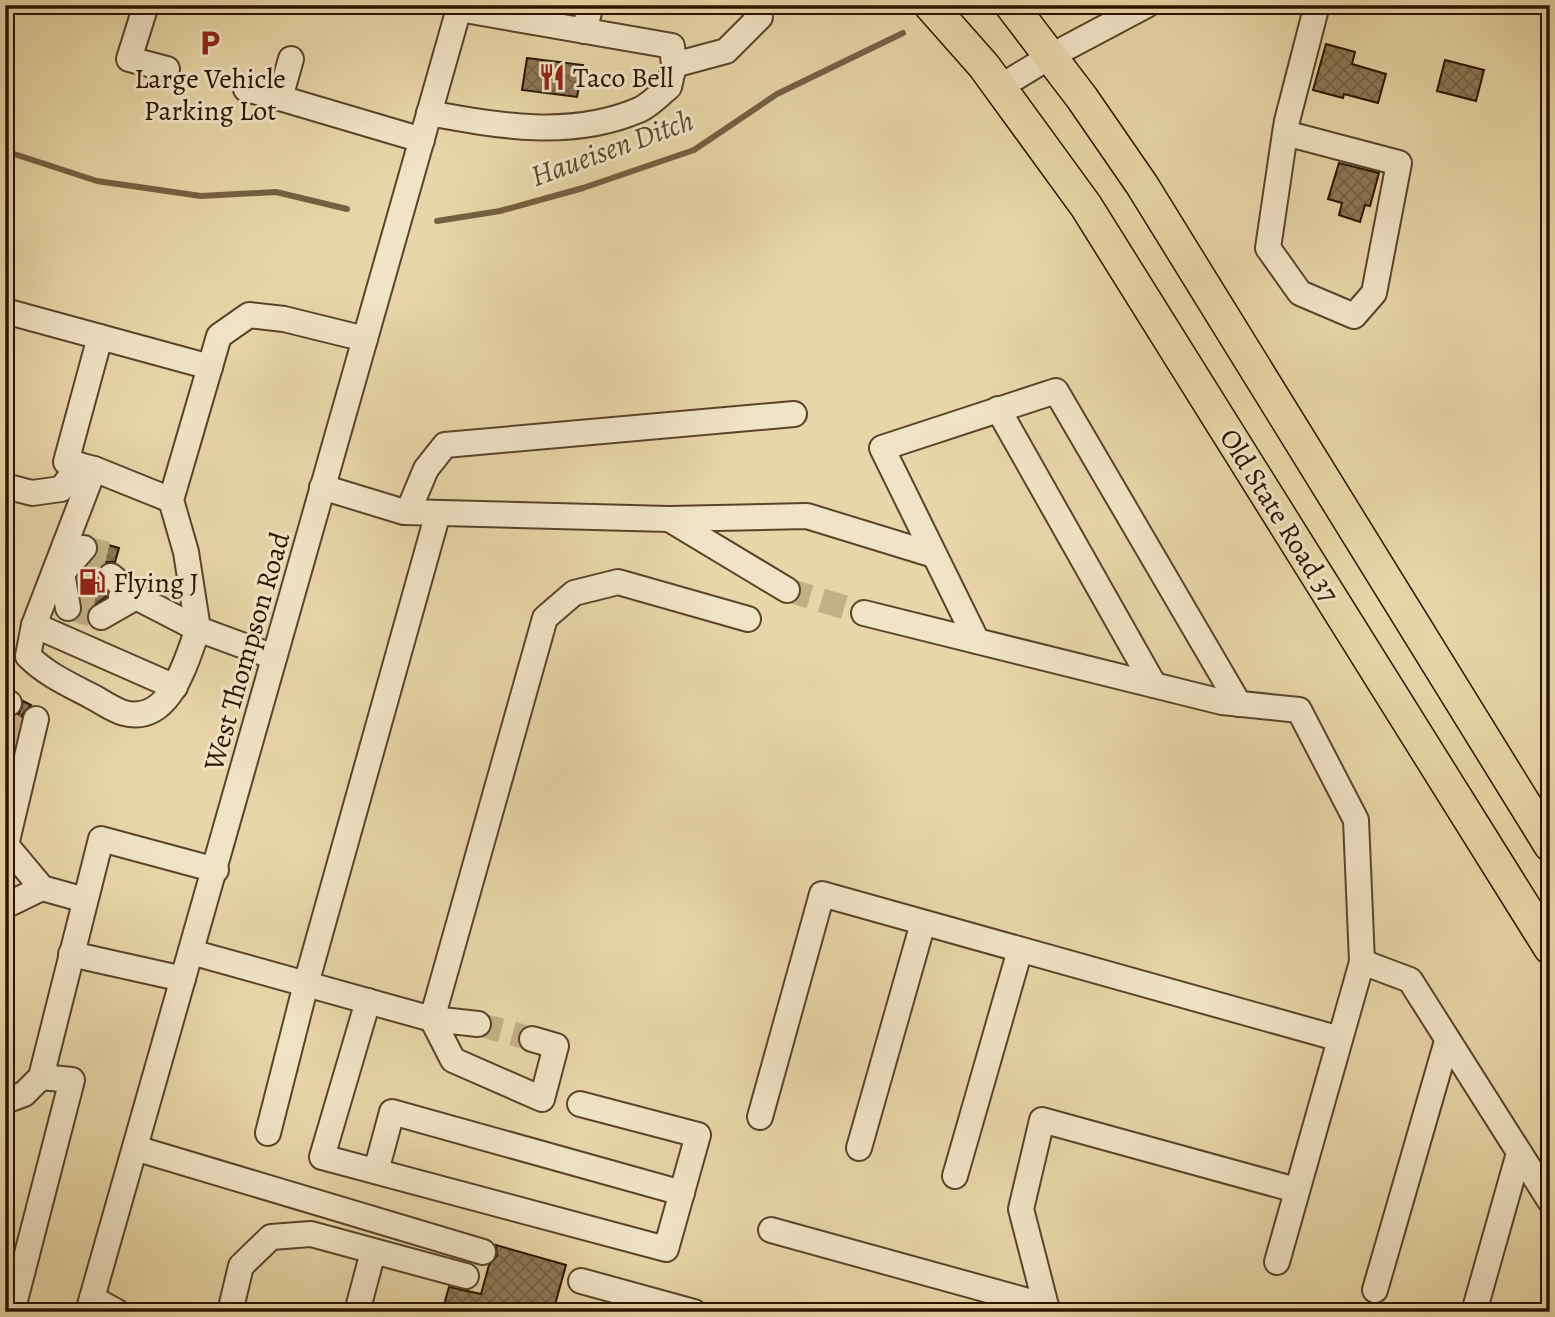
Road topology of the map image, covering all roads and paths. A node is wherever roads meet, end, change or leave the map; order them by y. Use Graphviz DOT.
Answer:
graph roads {
  1 [pos="146,5"];
  2 [pos="591,5"];
  3 [pos="751,5"];
  4 [pos="930,5"];
  5 [pos="1011,5"];
  6 [pos="1147,5"];
  7 [pos="1317,5"];
  8 [pos="459,7"];
  9 [pos="584,30"];
  10 [pos="1051,56"];
  11 [pos="291,59"];
  12 [pos="674,65"];
  13 [pos="167,69"];
  14 [pos="1000,87"];
  15 [pos="246,89"];
  16 [pos="280,98"];
  17 [pos="429,113"];
  18 [pos="1285,133"];
  19 [pos="422,139"];
  20 [pos="5,311"];
  21 [pos="100,337"];
  22 [pos="365,339"];
  23 [pos="210,367"];
  24 [pos="998,409"];
  25 [pos="794,414"];
  26 [pos="87,467"];
  27 [pos="5,486"];
  28 [pos="323,487"];
  29 [pos="171,500"];
  30 [pos="408,512"];
  31 [pos="438,513"];
  32 [pos="669,519"];
  33 [pos="934,555"];
  34 [pos="787,590"];
  35 [pos="136,597"];
  36 [pos="864,613"];
  37 [pos="748,619"];
  38 [pos="34,625"];
  39 [pos="198,629"];
  40 [pos="977,641"];
  41 [pos="274,657"];
  42 [pos="1154,685"];
  43 [pos="176,687"];
  44 [pos="1239,704"];
  45 [pos="21,743"];
  46 [pos="5,845"];
  47 [pos="1550,845"];
  48 [pos="216,870"];
  49 [pos="42,888"];
  50 [pos="85,900"];
  51 [pos="5,906"];
  52 [pos="923,923"];
  53 [pos="1550,948"];
  54 [pos="1020,950"];
  55 [pos="191,952"];
  56 [pos="71,954"];
  57 [pos="1362,962"];
  58 [pos="183,979"];
  59 [pos="306,984"];
  60 [pos="368,1001"];
  61 [pos="432,1018"];
  62 [pos="478,1024"];
  63 [pos="1340,1038"];
  64 [pos="533,1040"];
  65 [pos="1447,1041"];
  66 [pos="41,1077"];
  67 [pos="5,1101"];
  68 [pos="580,1104"];
  69 [pos="760,1117"];
  70 [pos="268,1133"];
  71 [pos="859,1147"];
  72 [pos="135,1148"];
  73 [pos="1519,1153"];
  74 [pos="376,1171"];
  75 [pos="955,1177"];
  76 [pos="1296,1190"];
  77 [pos="682,1193"];
  78 [pos="1550,1201"];
  79 [pos="771,1230"];
  80 [pos="373,1252"];
  81 [pos="483,1252"];
  82 [pos="1277,1262"];
  83 [pos="466,1276"];
  84 [pos="580,1281"];
  85 [pos="1376,1290"];
  86 [pos="90,1305"];
  87 [pos="1045,1309"];
  88 [pos="12,1312"];
  89 [pos="117,1312"];
  90 [pos="230,1312"];
  91 [pos="358,1312"];
  92 [pos="694,1312"];
  93 [pos="1474,1312"];
  1 -- 13 [label="street"];
  2 -- 9 [label="street"];
  3 -- 12 [label="street"];
  4 -- 14 [label="main road, Old State Road 37"];
  5 -- 10 [label="main road, Old State Road 37"];
  6 -- 10 [label="street"];
  7 -- 18 [label="street"];
  8 -- 9 [label="street"];
  8 -- 17 [label="street, West Thompson Road"];
  9 -- 12 [label="street"];
  10 -- 14 [label="street"];
  10 -- 47 [label="main road, Old State Road 37"];
  11 -- 16 [label="street"];
  12 -- 17 [label="street"];
  14 -- 53 [label="main road, Old State Road 37"];
  15 -- 16 [label="street"];
  16 -- 19 [label="street"];
  17 -- 19 [label="street, West Thompson Road"];
  18 -- 18 [label="street"];
  19 -- 22 [label="street, West Thompson Road"];
  20 -- 21 [label="street"];
  21 -- 23 [label="street"];
  21 -- 26 [label="street"];
  22 -- 23 [label="street"];
  22 -- 28 [label="street, West Thompson Road"];
  23 -- 29 [label="street"];
  24 -- 33 [label="street"];
  24 -- 42 [label="street"];
  24 -- 44 [label="street"];
  25 -- 30 [label="street"];
  26 -- 27 [label="street"];
  26 -- 29 [label="street"];
  26 -- 38 [label="street"];
  28 -- 30 [label="street"];
  28 -- 41 [label="street, West Thompson Road"];
  29 -- 39 [label="street"];
  30 -- 31 [label="street"];
  31 -- 32 [label="street"];
  31 -- 59 [label="street"];
  32 -- 33 [label="street"];
  32 -- 34 [label="street"];
  33 -- 40 [label="street"];
  35 -- 35 [label="street"];
  35 -- 39 [label="street"];
  36 -- 40 [label="street"];
  37 -- 61 [label="street"];
  38 -- 43 [label="street"];
  38 -- 43 [label="street"];
  39 -- 41 [label="street"];
  39 -- 43 [label="street"];
  40 -- 42 [label="street"];
  41 -- 48 [label="street, West Thompson Road"];
  42 -- 44 [label="street"];
  44 -- 57 [label="street"];
  45 -- 46 [label="street"];
  45 -- 46 [label="street"];
  46 -- 49 [label="street"];
  48 -- 50 [label="street"];
  48 -- 55 [label="street, West Thompson Road"];
  49 -- 50 [label="street"];
  49 -- 51 [label="street"];
  50 -- 56 [label="street"];
  52 -- 54 [label="street"];
  52 -- 69 [label="street"];
  52 -- 71 [label="street"];
  54 -- 63 [label="street"];
  54 -- 75 [label="street"];
  55 -- 58 [label="street, West Thompson Road"];
  55 -- 59 [label="street"];
  56 -- 58 [label="street"];
  56 -- 66 [label="street"];
  57 -- 63 [label="street"];
  57 -- 65 [label="street"];
  58 -- 72 [label="street, West Thompson Road"];
  59 -- 60 [label="street"];
  59 -- 70 [label="street"];
  60 -- 61 [label="street"];
  60 -- 74 [label="street"];
  61 -- 62 [label="street"];
  61 -- 64 [label="street"];
  63 -- 76 [label="street"];
  65 -- 73 [label="street"];
  65 -- 85 [label="street"];
  66 -- 67 [label="street"];
  66 -- 88 [label="street"];
  68 -- 77 [label="street"];
  72 -- 81 [label="street"];
  72 -- 86 [label="street, West Thompson Road"];
  73 -- 78 [label="street"];
  73 -- 93 [label="street"];
  74 -- 77 [label="street"];
  74 -- 77 [label="street"];
  76 -- 82 [label="street"];
  76 -- 87 [label="street"];
  79 -- 87 [label="street"];
  80 -- 83 [label="street"];
  80 -- 90 [label="street"];
  80 -- 91 [label="street"];
  84 -- 92 [label="street"];
  86 -- 89 [label="street"];
}
